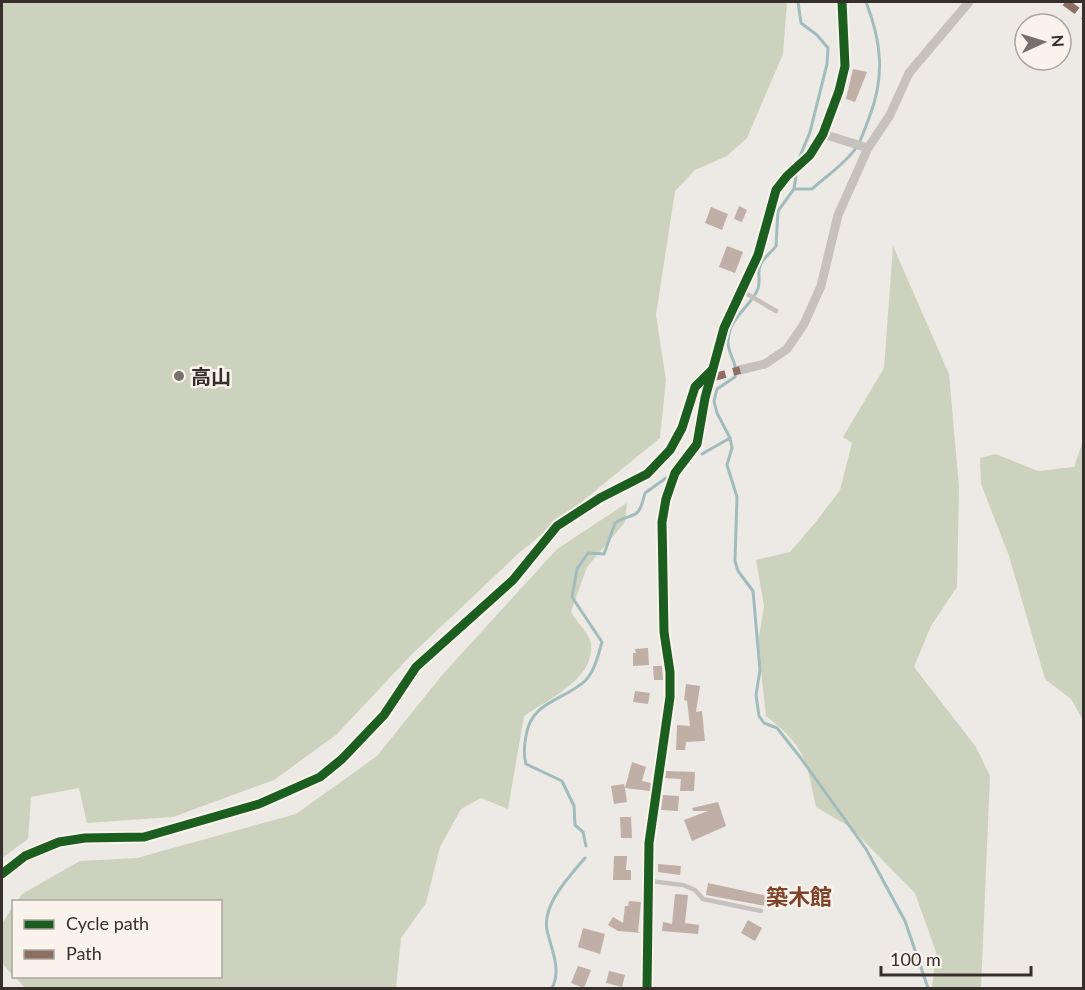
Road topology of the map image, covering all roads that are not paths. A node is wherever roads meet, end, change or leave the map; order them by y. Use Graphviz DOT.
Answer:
graph roads {
  1 [pos="842,2"];
  2 [pos="969,2"];
  3 [pos="823,134"];
  4 [pos="865,147"];
  5 [pos="741,290"];
  6 [pos="776,311"];
  7 [pos="713,369"];
  8 [pos="740,370"];
  9 [pos="2,874"];
  10 [pos="650,881"];
  11 [pos="761,911"];
  12 [pos="647,988"];
  1 -- 3 [label="street"];
  2 -- 4 [label="street"];
  3 -- 4 [label="street"];
  3 -- 5 [label="street"];
  4 -- 8 [label="street"];
  5 -- 6 [label="lane"];
  5 -- 7 [label="street"];
  7 -- 9 [label="street"];
  7 -- 10 [label="street"];
  10 -- 11 [label="lane"];
  10 -- 12 [label="street"];
}
